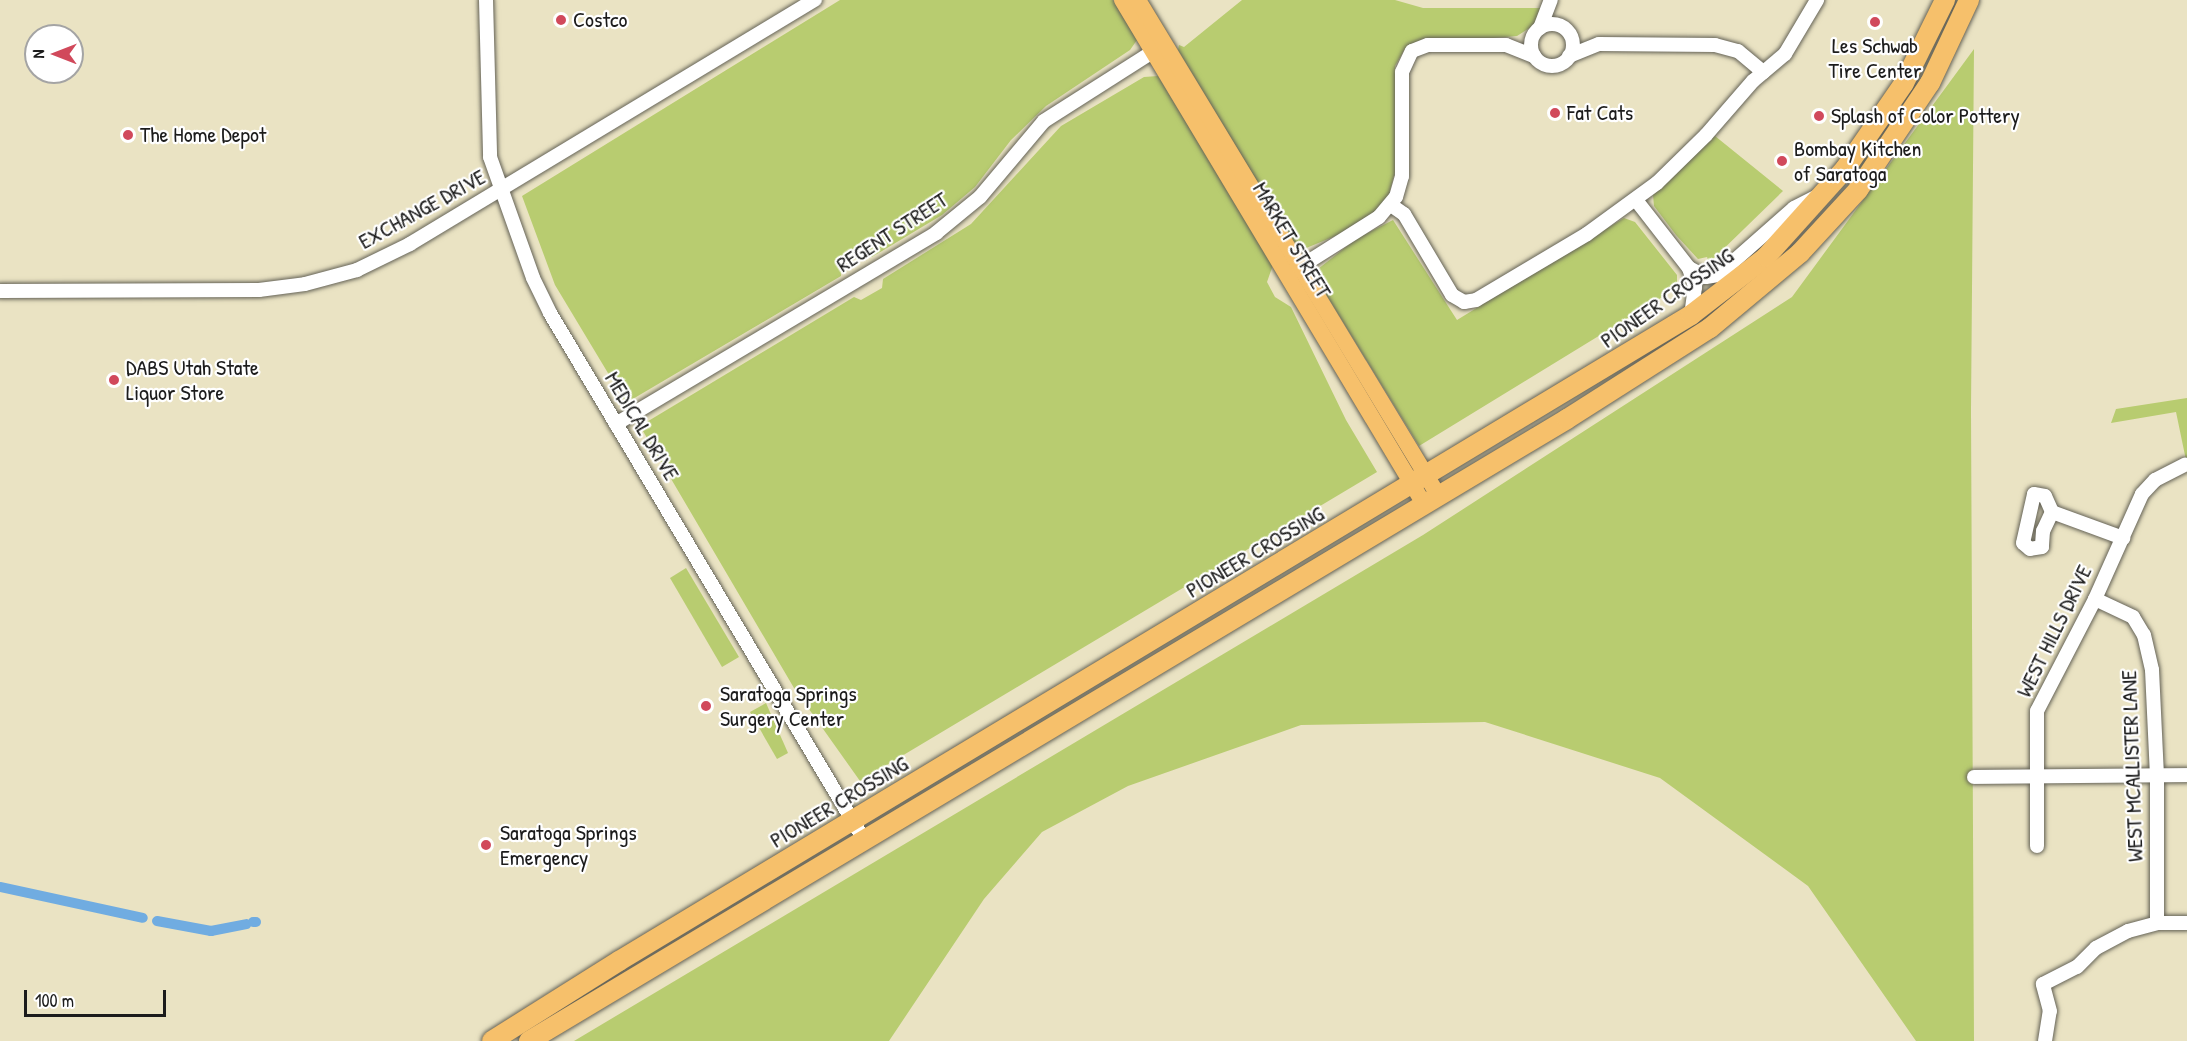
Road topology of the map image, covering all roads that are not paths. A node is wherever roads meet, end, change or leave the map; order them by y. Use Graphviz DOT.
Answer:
graph roads {
  1 [pos="486,0"];
  2 [pos="815,0"];
  3 [pos="1122,0"];
  4 [pos="1138,0"];
  5 [pos="1551,0"];
  6 [pos="1817,0"];
  7 [pos="1945,0"];
  8 [pos="1958,0"];
  9 [pos="1969,0"];
  10 [pos="1564,28"];
  11 [pos="1538,30"];
  12 [pos="1599,44"];
  13 [pos="1506,45"];
  14 [pos="1159,48"];
  15 [pos="1569,56"];
  16 [pos="1535,57"];
  17 [pos="1763,72"];
  18 [pos="1912,113"];
  19 [pos="500,190"];
  20 [pos="1824,194"];
  21 [pos="1636,200"];
  22 [pos="1391,205"];
  23 [pos="1689,268"];
  24 [pos="1293,271"];
  25 [pos="0,291"];
  26 [pos="1691,315"];
  27 [pos="616,424"];
  28 [pos="2185,465"];
  29 [pos="1420,481"];
  30 [pos="1431,500"];
  31 [pos="2052,512"];
  32 [pos="2122,538"];
  33 [pos="2095,599"];
  34 [pos="2187,775"];
  35 [pos="2157,776"];
  36 [pos="1974,777"];
  37 [pos="2034,777"];
  38 [pos="853,822"];
  39 [pos="864,840"];
  40 [pos="2037,846"];
  41 [pos="2157,922"];
  42 [pos="2187,923"];
  43 [pos="492,1041"];
  44 [pos="529,1041"];
  45 [pos="2045,1041"];
  1 -- 19 [label="street, MEDICAL DRIVE"];
  2 -- 19 [label="street, EXCHANGE DRIVE"];
  3 -- 14 [label="main road, MARKET STREET"];
  4 -- 14 [label="main road, MARKET STREET"];
  5 -- 10 [label="street"];
  5 -- 11 [label="street"];
  6 -- 17 [label="street"];
  7 -- 20 [label="highway, PIONEER CROSSING"];
  8 -- 18 [label="highway"];
  9 -- 18 [label="highway, PIONEER CROSSING"];
  10 -- 11 [label="street"];
  10 -- 12 [label="street"];
  10 -- 15 [label="street"];
  11 -- 13 [label="street"];
  11 -- 16 [label="street"];
  12 -- 15 [label="street"];
  12 -- 17 [label="street"];
  13 -- 16 [label="street"];
  13 -- 22 [label="street"];
  14 -- 24 [label="main road, MARKET STREET"];
  14 -- 27 [label="street, REGENT STREET"];
  15 -- 16 [label="street"];
  17 -- 21 [label="street"];
  18 -- 30 [label="highway, PIONEER CROSSING"];
  19 -- 25 [label="street, EXCHANGE DRIVE"];
  19 -- 27 [label="street, MEDICAL DRIVE"];
  20 -- 23 [label="street"];
  20 -- 26 [label="highway, PIONEER CROSSING"];
  21 -- 22 [label="street"];
  21 -- 23 [label="street"];
  22 -- 24 [label="street"];
  23 -- 26 [label="street"];
  24 -- 29 [label="main road, MARKET STREET"];
  26 -- 29 [label="highway, PIONEER CROSSING"];
  27 -- 38 [label="street, MEDICAL DRIVE"];
  28 -- 32 [label="street, WEST HILLS DRIVE"];
  29 -- 30 [label="main road, MARKET STREET"];
  29 -- 38 [label="highway, PIONEER CROSSING"];
  30 -- 39 [label="highway, PIONEER CROSSING"];
  31 -- 32 [label="street"];
  32 -- 33 [label="street, WEST HILLS DRIVE"];
  33 -- 35 [label="street, WEST MCALLISTER LANE"];
  33 -- 37 [label="street, WEST HILLS DRIVE"];
  34 -- 35 [label="street"];
  35 -- 37 [label="street"];
  35 -- 41 [label="street, WEST MCALLISTER LANE"];
  36 -- 37 [label="street"];
  37 -- 40 [label="street, WEST HILLS DRIVE"];
  38 -- 39 [label="street, MEDICAL DRIVE"];
  38 -- 43 [label="highway, PIONEER CROSSING"];
  39 -- 44 [label="highway, PIONEER CROSSING"];
  41 -- 42 [label="street"];
  41 -- 45 [label="street"];
}
